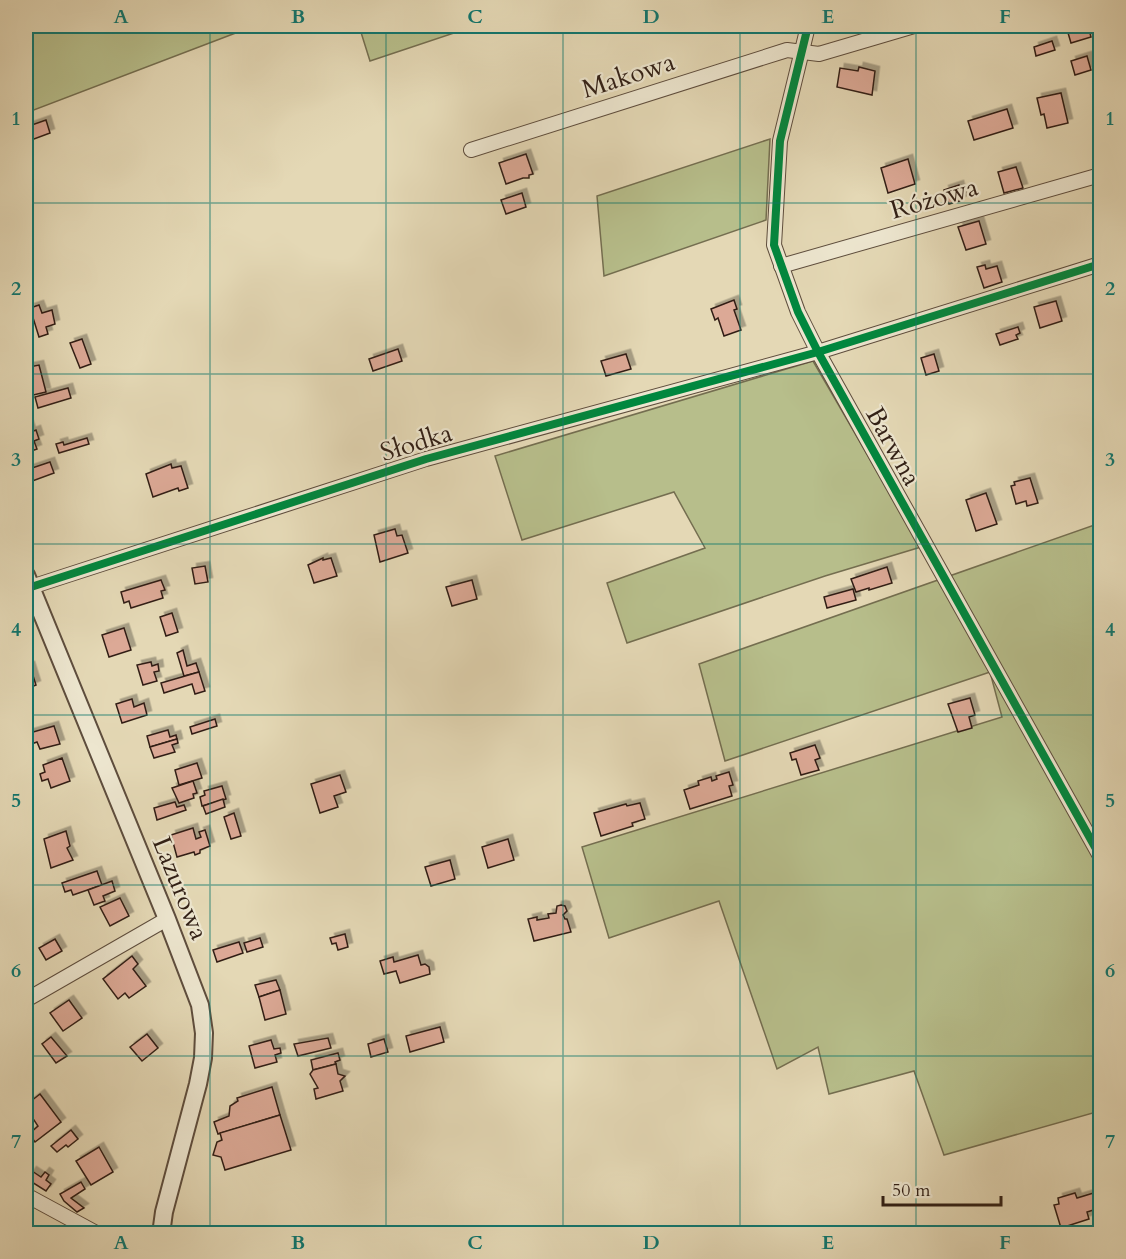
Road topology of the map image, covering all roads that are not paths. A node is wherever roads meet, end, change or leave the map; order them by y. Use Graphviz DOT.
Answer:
graph roads {
  1 [pos="808,26"];
  2 [pos="914,26"];
  3 [pos="801,51"];
  4 [pos="471,150"];
  5 [pos="1101,175"];
  6 [pos="1101,264"];
  7 [pos="781,267"];
  8 [pos="818,352"];
  9 [pos="28,581"];
  10 [pos="1101,856"];
  11 [pos="167,919"];
  12 [pos="26,1000"];
  13 [pos="26,1195"];
  14 [pos="98,1233"];
  15 [pos="161,1233"];
  1 -- 3 [label="street, Barwna"];
  2 -- 3 [label="street, Makowa"];
  3 -- 4 [label="street, Makowa"];
  3 -- 7 [label="street, Barwna"];
  5 -- 7 [label="street, Różowa"];
  6 -- 8 [label="street, Słodka"];
  7 -- 8 [label="street, Barwna"];
  8 -- 9 [label="street, Słodka"];
  8 -- 10 [label="street, Barwna"];
  9 -- 11 [label="street, Lazurowa"];
  11 -- 12 [label="street"];
  11 -- 15 [label="street, Lazurowa"];
  13 -- 14 [label="street"];
}
